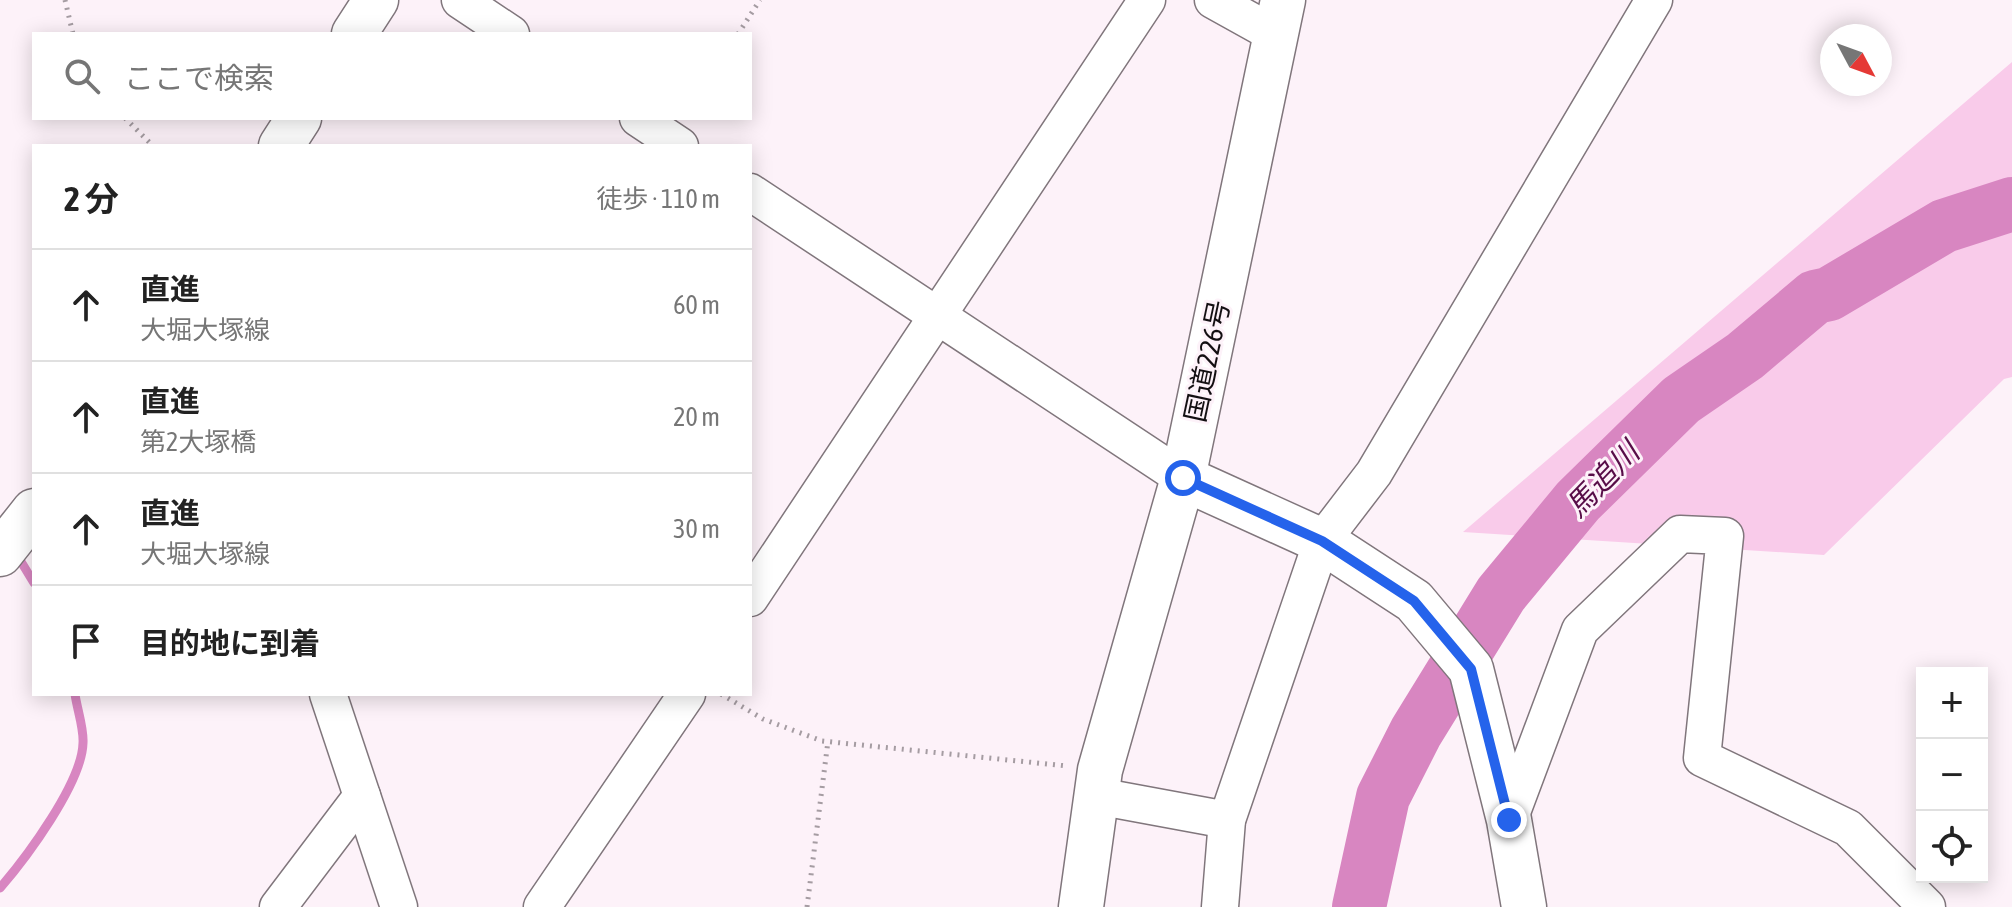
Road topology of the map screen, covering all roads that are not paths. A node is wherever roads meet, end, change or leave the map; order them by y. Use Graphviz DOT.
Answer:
graph roads {
  1 [pos="376,0"];
  2 [pos="460,0"];
  3 [pos="1147,0"];
  4 [pos="1213,0"];
  5 [pos="1648,1"];
  6 [pos="1280,18"];
  7 [pos="355,32"];
  8 [pos="508,32"];
  9 [pos="298,120"];
  10 [pos="641,120"];
  11 [pos="282,144"];
  12 [pos="677,144"];
  13 [pos="752,193"];
  14 [pos="935,315"];
  15 [pos="1183,478"];
  16 [pos="32,514"];
  17 [pos="1322,541"];
  18 [pos="0,554"];
  19 [pos="752,595"];
  20 [pos="329,696"];
  21 [pos="686,696"];
  22 [pos="1098,783"];
  23 [pos="362,796"];
  24 [pos="1227,820"];
  25 [pos="1509,820"];
  26 [pos="278,907"];
  27 [pos="399,907"];
  28 [pos="542,907"];
  29 [pos="1081,907"];
  30 [pos="1220,907"];
  31 [pos="1524,907"];
  32 [pos="1927,907"];
  1 -- 7 [label="main road"];
  2 -- 8 [label="street"];
  3 -- 14 [label="street"];
  4 -- 6 [label="street"];
  5 -- 17 [label="street"];
  6 -- 15 [label="main road, 国道226号"];
  9 -- 11 [label="main road"];
  10 -- 12 [label="street"];
  13 -- 14 [label="street"];
  14 -- 15 [label="street"];
  14 -- 19 [label="street"];
  15 -- 17 [label="main road"];
  15 -- 22 [label="main road, 国道226号"];
  16 -- 18 [label="main road"];
  17 -- 24 [label="street"];
  17 -- 25 [label="main road"];
  20 -- 23 [label="street"];
  21 -- 28 [label="street"];
  22 -- 24 [label="street"];
  22 -- 29 [label="main road, 国道226号"];
  23 -- 26 [label="street"];
  23 -- 27 [label="street"];
  24 -- 30 [label="street"];
  25 -- 31 [label="main road"];
  25 -- 32 [label="street"];
}
